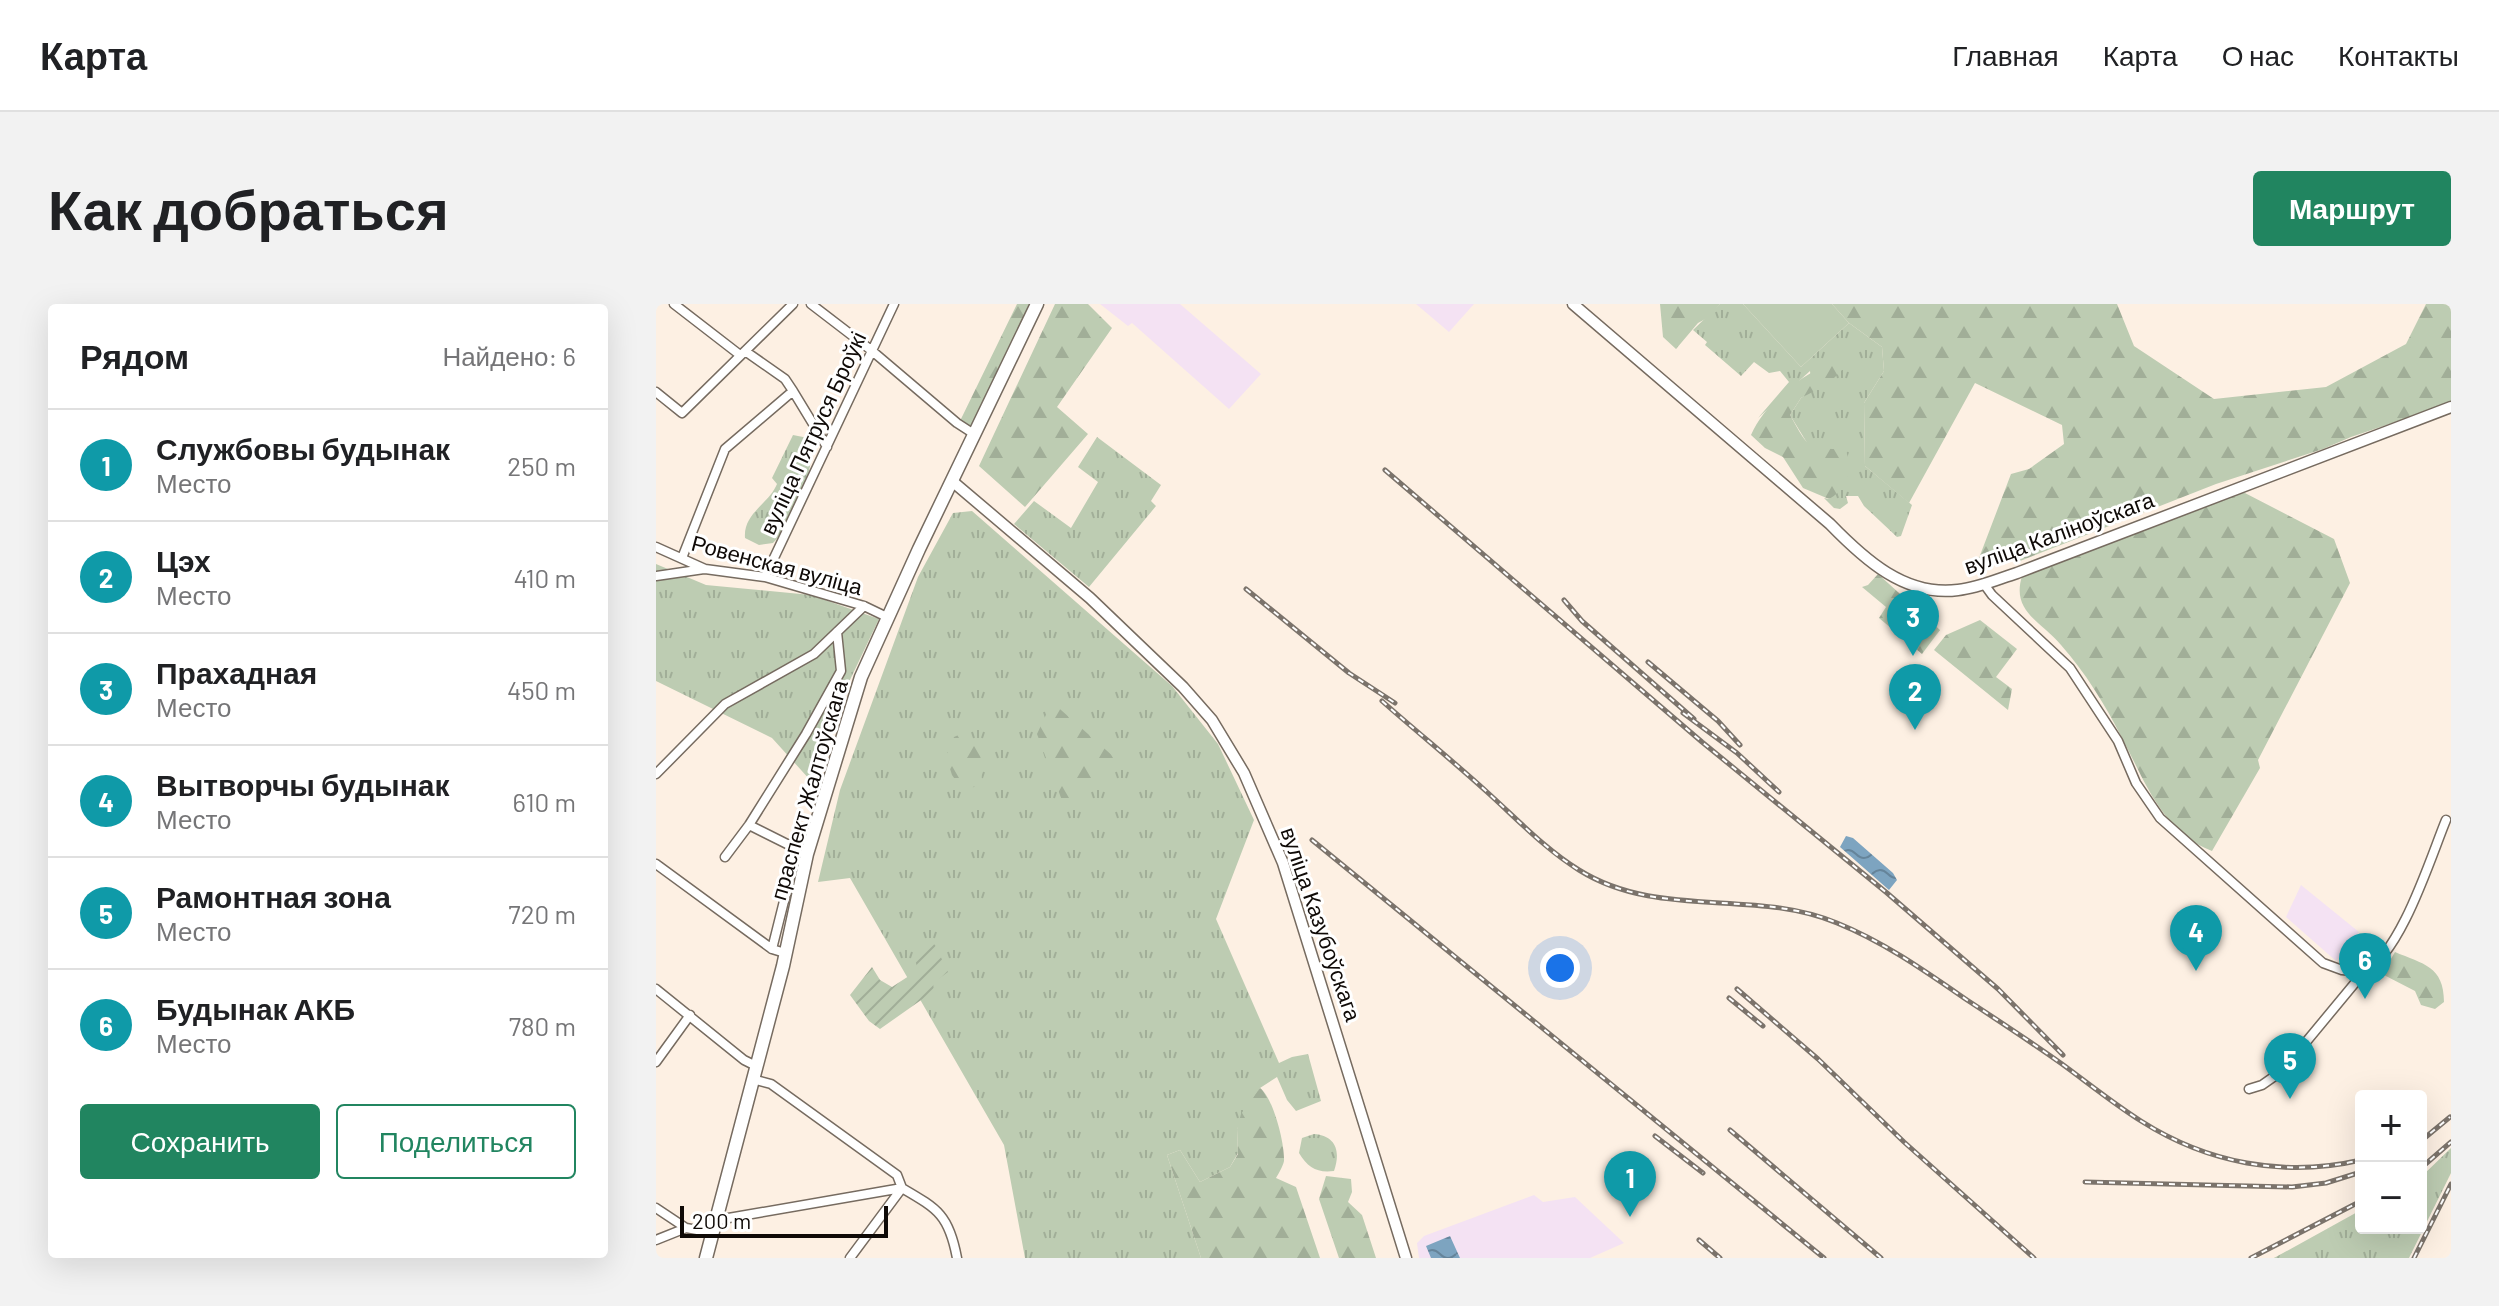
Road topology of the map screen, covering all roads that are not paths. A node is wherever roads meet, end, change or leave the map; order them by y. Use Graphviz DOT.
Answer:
graph roads {
  1 [pos="674,304"];
  2 [pos="793,304"];
  3 [pos="811,304"];
  4 [pos="894,304"];
  5 [pos="1037,304"];
  6 [pos="1573,304"];
  7 [pos="871,350"];
  8 [pos="742,353"];
  9 [pos="793,391"];
  10 [pos="656,392"];
  11 [pos="2451,407"];
  12 [pos="974,434"];
  13 [pos="827,447"];
  14 [pos="952,481"];
  15 [pos="656,547"];
  16 [pos="682,558"];
  17 [pos="705,569"];
  18 [pos="656,576"];
  19 [pos="765,577"];
  20 [pos="1984,584"];
  21 [pos="864,606"];
  22 [pos="889,618"];
  23 [pos="837,632"];
  24 [pos="656,774"];
  25 [pos="2446,820"];
  26 [pos="749,825"];
  27 [pos="725,857"];
  28 [pos="656,864"];
  29 [pos="772,949"];
  30 [pos="785,953"];
  31 [pos="2364,972"];
  32 [pos="656,989"];
  33 [pos="690,1015"];
  34 [pos="656,1062"];
  35 [pos="754,1072"];
  36 [pos="2249,1089"];
  37 [pos="902,1188"];
  38 [pos="656,1208"];
  39 [pos="715,1226"];
  40 [pos="686,1228"];
  41 [pos="656,1240"];
  42 [pos="706,1258"];
  43 [pos="850,1258"];
  44 [pos="957,1258"];
  45 [pos="1406,1258"];
  1 -- 8 [label="street"];
  2 -- 8 [label="street"];
  3 -- 7 [label="street"];
  4 -- 7 [label="street, вуліца Пятруся Броўкі"];
  5 -- 12 [label="main road, праспект Жалтоўскага"];
  6 -- 20 [label="street, вуліца Каліноўскага"];
  7 -- 12 [label="street"];
  7 -- 13 [label="street, вуліца Пятруся Броўкі"];
  8 -- 9 [label="street"];
  8 -- 10 [label="street"];
  9 -- 13 [label="street"];
  9 -- 16 [label="street"];
  11 -- 20 [label="street, вуліца Каліноўскага"];
  12 -- 14 [label="main road, праспект Жалтоўскага"];
  13 -- 19 [label="street, вуліца Пятруся Броўкі"];
  14 -- 22 [label="main road, праспект Жалтоўскага"];
  14 -- 45 [label="street, вуліца Казубоўскага"];
  15 -- 16 [label="street, Ровенская вуліца"];
  16 -- 17 [label="street, Ровенская вуліца"];
  17 -- 18 [label="street"];
  17 -- 19 [label="street, Ровенская вуліца"];
  19 -- 21 [label="street, Ровенская вуліца"];
  20 -- 31 [label="street"];
  21 -- 22 [label="street, Ровенская вуліца"];
  21 -- 23 [label="street"];
  22 -- 30 [label="main road, праспект Жалтоўскага"];
  23 -- 24 [label="street"];
  23 -- 26 [label="street"];
  25 -- 31 [label="street"];
  26 -- 27 [label="street"];
  26 -- 29 [label="street"];
  28 -- 29 [label="street"];
  29 -- 30 [label="street"];
  30 -- 35 [label="main road, праспект Жалтоўскага"];
  31 -- 36 [label="street"];
  32 -- 33 [label="street"];
  33 -- 34 [label="street"];
  33 -- 35 [label="street"];
  35 -- 37 [label="street"];
  35 -- 39 [label="main road, праспект Жалтоўскага"];
  37 -- 39 [label="street"];
  37 -- 43 [label="street"];
  37 -- 44 [label="street"];
  38 -- 40 [label="street"];
  39 -- 40 [label="street"];
  39 -- 42 [label="main road, праспект Жалтоўскага"];
  40 -- 41 [label="street"];
}
